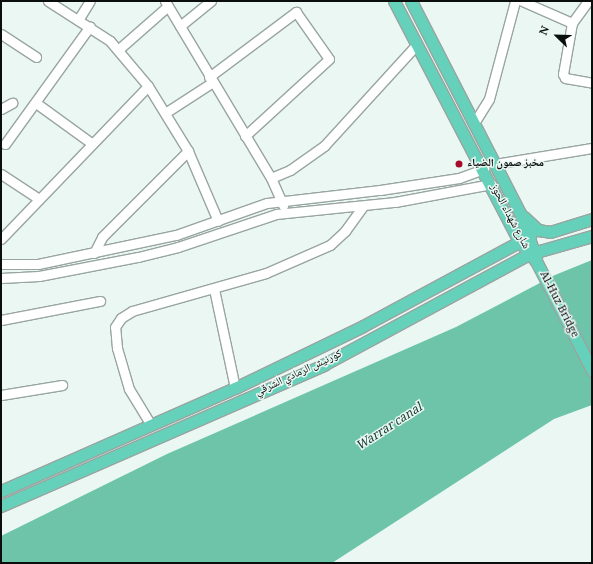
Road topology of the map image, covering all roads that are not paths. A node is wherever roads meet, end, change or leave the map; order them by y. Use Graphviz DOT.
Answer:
graph roads {
  1 [pos="48,1"];
  2 [pos="90,1"];
  3 [pos="211,1"];
  4 [pos="412,1"];
  5 [pos="515,1"];
  6 [pos="522,1"];
  7 [pos="588,1"];
  8 [pos="166,3"];
  9 [pos="397,5"];
  10 [pos="78,20"];
  11 [pos="572,24"];
  12 [pos="90,26"];
  13 [pos="180,26"];
  14 [pos="1,34"];
  15 [pos="418,44"];
  16 [pos="119,50"];
  17 [pos="36,57"];
  18 [pos="211,79"];
  19 [pos="592,83"];
  20 [pos="148,86"];
  21 [pos="12,103"];
  22 [pos="36,103"];
  23 [pos="1,109"];
  24 [pos="165,113"];
  25 [pos="474,123"];
  26 [pos="245,136"];
  27 [pos="91,143"];
  28 [pos="5,144"];
  29 [pos="592,148"];
  30 [pos="188,151"];
  31 [pos="495,164"];
  32 [pos="484,169"];
  33 [pos="1,174"];
  34 [pos="271,178"];
  35 [pos="491,184"];
  36 [pos="39,199"];
  37 [pos="281,201"];
  38 [pos="363,206"];
  39 [pos="285,212"];
  40 [pos="520,213"];
  41 [pos="508,219"];
  42 [pos="218,221"];
  43 [pos="587,221"];
  44 [pos="530,236"];
  45 [pos="590,236"];
  46 [pos="1,239"];
  47 [pos="519,241"];
  48 [pos="498,252"];
  49 [pos="94,253"];
  50 [pos="533,256"];
  51 [pos="1,264"];
  52 [pos="1,278"];
  53 [pos="214,289"];
  54 [pos="100,301"];
  55 [pos="1,320"];
  56 [pos="592,370"];
  57 [pos="62,385"];
  58 [pos="235,388"];
  59 [pos="1,395"];
  60 [pos="151,425"];
  61 [pos="90,451"];
  62 [pos="95,464"];
  63 [pos="1,491"];
  64 [pos="1,506"];
  1 -- 10 [label="street"];
  2 -- 10 [label="street"];
  3 -- 13 [label="street"];
  4 -- 9 [label="street"];
  4 -- 25 [label="main road, شارع شهداء الحوز"];
  5 -- 25 [label="street"];
  6 -- 11 [label="street"];
  7 -- 11 [label="street"];
  8 -- 13 [label="street"];
  8 -- 16 [label="street"];
  9 -- 15 [label="main road, شارع شهداء الحوز"];
  10 -- 12 [label="street"];
  11 -- 19 [label="street"];
  12 -- 16 [label="street"];
  12 -- 22 [label="street"];
  13 -- 18 [label="street"];
  14 -- 17 [label="street"];
  15 -- 32 [label="main road, شارع شهداء الحوز"];
  15 -- 34 [label="street"];
  16 -- 20 [label="street"];
  18 -- 24 [label="street"];
  18 -- 26 [label="street"];
  18 -- 26 [label="street"];
  20 -- 24 [label="street"];
  20 -- 27 [label="street"];
  21 -- 23 [label="street"];
  22 -- 27 [label="street"];
  22 -- 28 [label="street"];
  24 -- 30 [label="street"];
  25 -- 31 [label="main road, شارع شهداء الحوز"];
  26 -- 34 [label="street"];
  27 -- 36 [label="street"];
  29 -- 31 [label="street"];
  30 -- 42 [label="street"];
  30 -- 49 [label="street"];
  31 -- 40 [label="main road, شارع شهداء الحوز"];
  32 -- 35 [label="main road, شارع شهداء الحوز"];
  32 -- 37 [label="street"];
  33 -- 36 [label="street"];
  34 -- 37 [label="street"];
  35 -- 38 [label="street"];
  35 -- 41 [label="main road, شارع شهداء الحوز"];
  36 -- 46 [label="street"];
  37 -- 39 [label="street"];
  37 -- 42 [label="street"];
  38 -- 39 [label="street"];
  38 -- 53 [label="street"];
  39 -- 52 [label="street"];
  40 -- 43 [label="main road"];
  40 -- 44 [label="main road, شارع شهداء الحوز"];
  41 -- 47 [label="main road, شارع شهداء الحوز"];
  41 -- 48 [label="main road"];
  42 -- 49 [label="street"];
  43 -- 45 [label="main road"];
  44 -- 47 [label="main road, كورنيش الرمادي الشرقي"];
  44 -- 50 [label="main road, شارع شهداء الحوز"];
  45 -- 50 [label="main road, كورنيش الرمادي الشرقي"];
  47 -- 48 [label="main road, كورنيش الرمادي الشرقي"];
  47 -- 50 [label="main road, شارع شهداء الحوز"];
  48 -- 58 [label="main road, كورنيش الرمادي الشرقي"];
  49 -- 51 [label="street"];
  50 -- 56 [label="main road, Al-Huz Bridge"];
  50 -- 62 [label="main road, كورنيش الرمادي الشرقي"];
  53 -- 58 [label="street"];
  53 -- 60 [label="street"];
  54 -- 55 [label="street"];
  57 -- 59 [label="street"];
  58 -- 60 [label="main road, كورنيش الرمادي الشرقي"];
  60 -- 61 [label="main road, كورنيش الرمادي الشرقي"];
  61 -- 62 [label="main road"];
  61 -- 63 [label="main road, كورنيش الرمادي الشرقي"];
  62 -- 64 [label="main road, كورنيش الرمادي الشرقي"];
}
